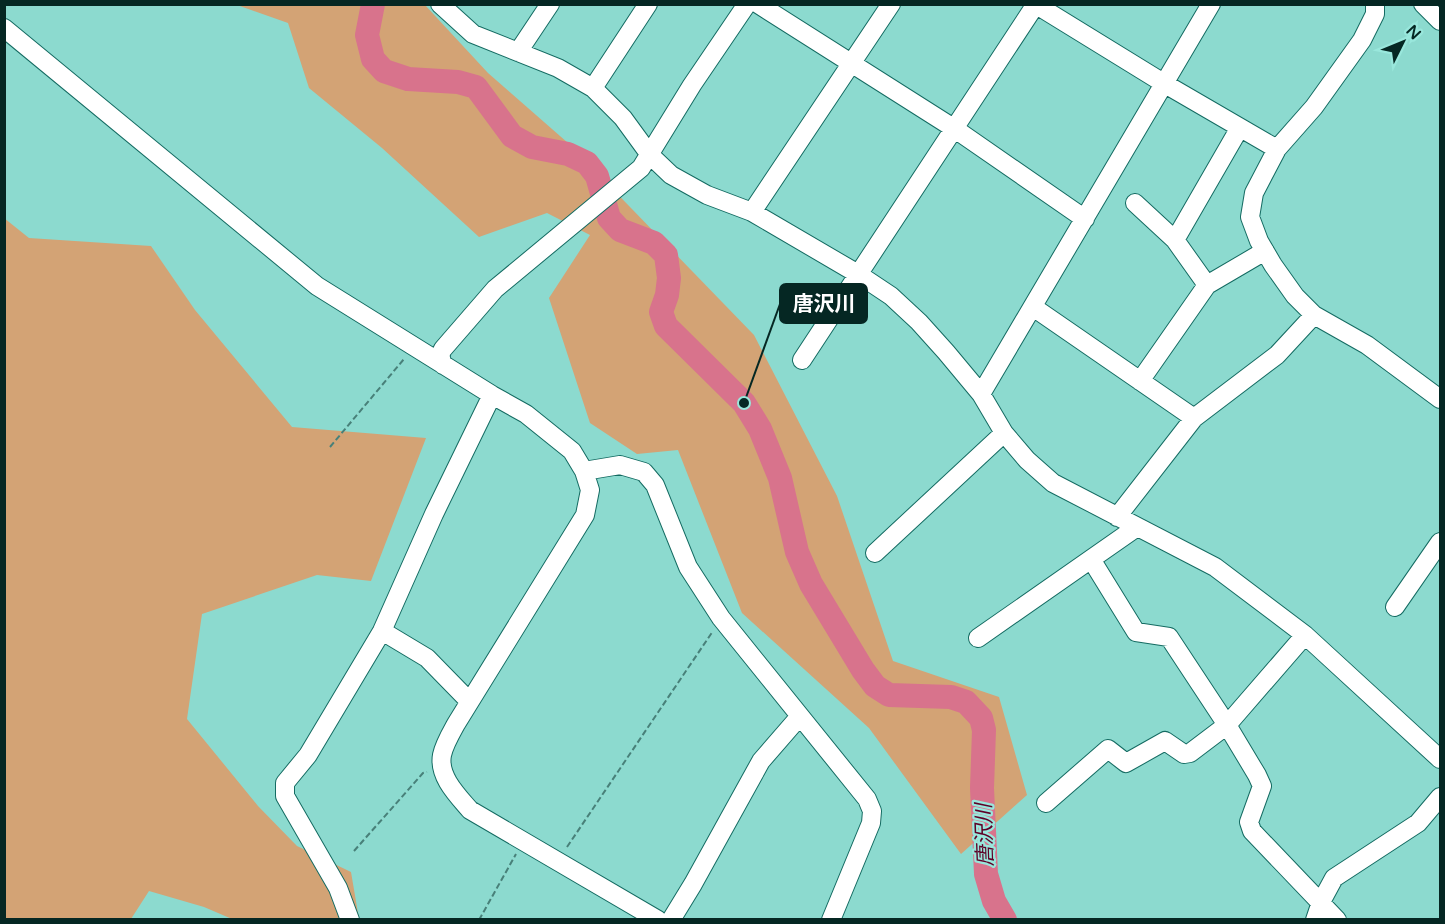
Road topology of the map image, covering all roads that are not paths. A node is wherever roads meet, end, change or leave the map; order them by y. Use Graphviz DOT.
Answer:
graph roads {
  1 [pos="550,4"];
  2 [pos="648,4"];
  3 [pos="747,4"];
  4 [pos="758,4"];
  5 [pos="891,4"];
  6 [pos="1210,4"];
  7 [pos="1375,4"];
  8 [pos="1423,4"];
  9 [pos="1035,5"];
  10 [pos="446,7"];
  11 [pos="1440,21"];
  12 [pos="4,28"];
  13 [pos="518,52"];
  14 [pos="852,63"];
  15 [pos="1165,84"];
  16 [pos="593,88"];
  17 [pos="955,129"];
  18 [pos="1239,129"];
  19 [pos="1277,149"];
  20 [pos="650,155"];
  21 [pos="1135,203"];
  22 [pos="752,212"];
  23 [pos="1085,219"];
  24 [pos="1175,240"];
  25 [pos="1265,252"];
  26 [pos="858,274"];
  27 [pos="1207,285"];
  28 [pos="1033,307"];
  29 [pos="1314,315"];
  30 [pos="802,360"];
  31 [pos="444,364"];
  32 [pos="1140,381"];
  33 [pos="981,394"];
  34 [pos="492,395"];
  35 [pos="1440,399"];
  36 [pos="1194,418"];
  37 [pos="1004,433"];
  38 [pos="584,471"];
  39 [pos="1117,517"];
  40 [pos="1137,527"];
  41 [pos="1440,542"];
  42 [pos="875,553"];
  43 [pos="1091,559"];
  44 [pos="1395,608"];
  45 [pos="382,631"];
  46 [pos="1305,635"];
  47 [pos="978,638"];
  48 [pos="469,701"];
  49 [pos="800,716"];
  50 [pos="1227,725"];
  51 [pos="1440,759"];
  52 [pos="1440,797"];
  53 [pos="1046,802"];
  54 [pos="1321,902"];
  55 [pos="350,920"];
  56 [pos="658,920"];
  57 [pos="671,920"];
  58 [pos="831,920"];
  59 [pos="1315,920"];
  60 [pos="1337,920"];
  1 -- 13 [label="street"];
  2 -- 16 [label="street"];
  3 -- 20 [label="street"];
  4 -- 14 [label="street"];
  5 -- 14 [label="street"];
  6 -- 15 [label="street"];
  7 -- 19 [label="street"];
  8 -- 11 [label="street"];
  9 -- 15 [label="street"];
  9 -- 17 [label="street"];
  10 -- 13 [label="street"];
  12 -- 31 [label="street"];
  13 -- 16 [label="street"];
  14 -- 17 [label="street"];
  14 -- 22 [label="street"];
  15 -- 18 [label="street"];
  15 -- 23 [label="street"];
  16 -- 20 [label="street"];
  17 -- 23 [label="street"];
  17 -- 26 [label="street"];
  18 -- 19 [label="street"];
  18 -- 24 [label="street"];
  19 -- 25 [label="street"];
  20 -- 22 [label="street"];
  20 -- 31 [label="street"];
  21 -- 24 [label="street"];
  22 -- 26 [label="street"];
  23 -- 28 [label="street"];
  24 -- 27 [label="street"];
  25 -- 27 [label="street"];
  25 -- 29 [label="street"];
  26 -- 30 [label="street"];
  26 -- 33 [label="street"];
  27 -- 32 [label="street"];
  28 -- 32 [label="street"];
  28 -- 33 [label="street"];
  29 -- 35 [label="street"];
  29 -- 36 [label="street"];
  31 -- 34 [label="street"];
  32 -- 36 [label="street"];
  33 -- 37 [label="street"];
  34 -- 38 [label="street"];
  34 -- 45 [label="street"];
  36 -- 39 [label="street"];
  37 -- 39 [label="street"];
  37 -- 42 [label="street"];
  38 -- 48 [label="street"];
  38 -- 49 [label="street"];
  39 -- 40 [label="street"];
  40 -- 43 [label="street"];
  40 -- 46 [label="street"];
  41 -- 44 [label="street"];
  43 -- 47 [label="street"];
  43 -- 50 [label="street"];
  45 -- 48 [label="street"];
  45 -- 55 [label="street"];
  46 -- 50 [label="street"];
  46 -- 51 [label="street"];
  48 -- 56 [label="street"];
  49 -- 57 [label="street"];
  49 -- 58 [label="street"];
  50 -- 53 [label="street"];
  50 -- 54 [label="street"];
  52 -- 54 [label="street"];
  54 -- 59 [label="street"];
  54 -- 60 [label="street"];
}
